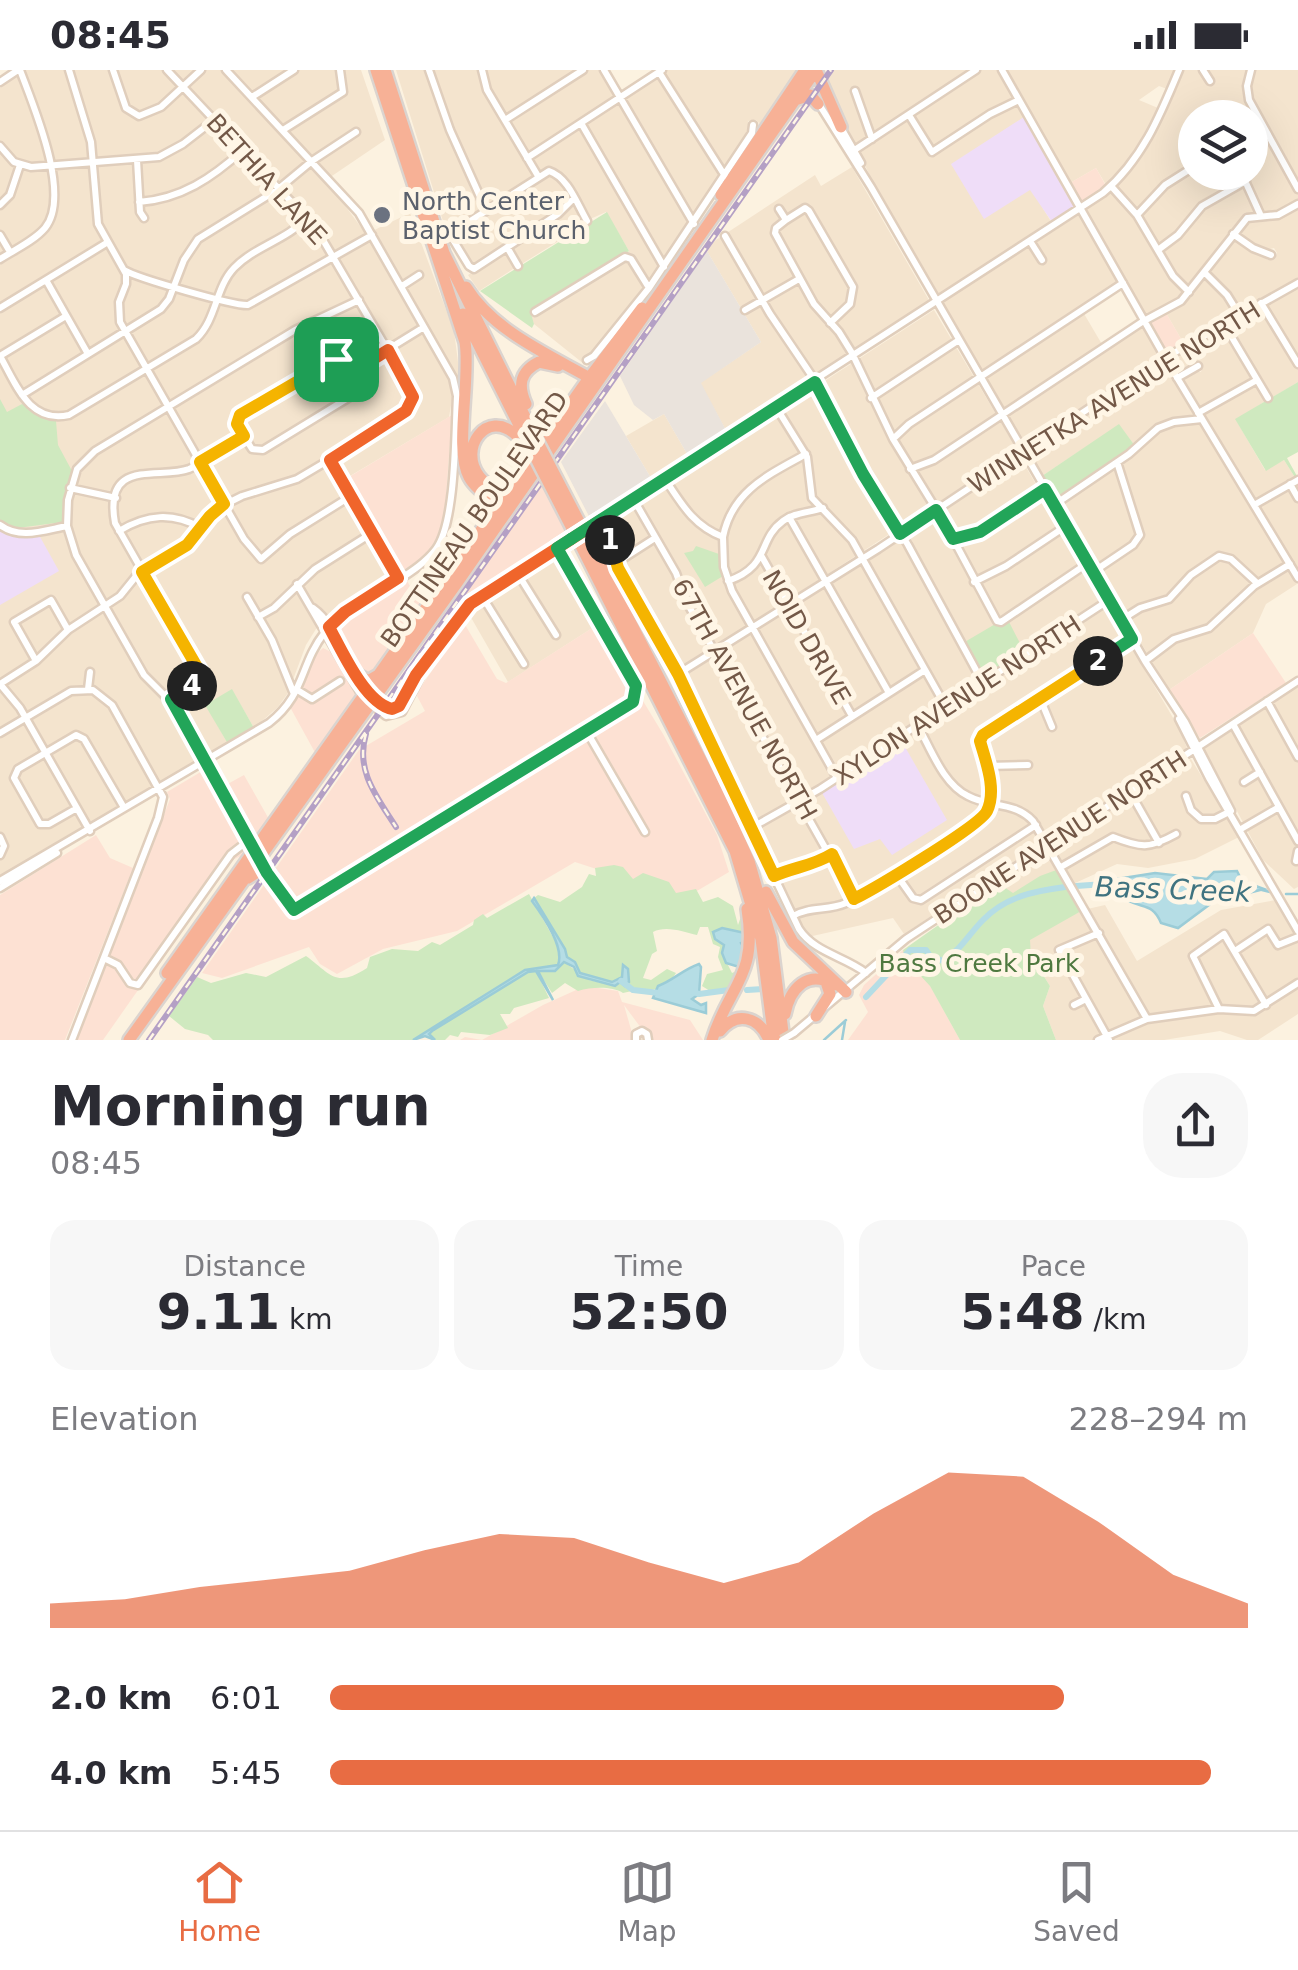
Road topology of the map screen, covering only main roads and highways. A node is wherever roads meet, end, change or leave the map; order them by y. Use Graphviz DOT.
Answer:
graph roads {
  1 [pos="376,70"];
  2 [pos="385,70"];
  3 [pos="808,73"];
  4 [pos="794,101"];
  5 [pos="818,104"];
  6 [pos="840,127"];
  7 [pos="434,225"];
  8 [pos="432,246"];
  9 [pos="589,380"];
  10 [pos="527,433"];
  11 [pos="506,504"];
  12 [pos="584,542"];
  13 [pos="383,671"];
  14 [pos="357,674"];
  15 [pos="369,699"];
  16 [pos="728,811"];
  17 [pos="735,851"];
  18 [pos="259,853"];
  19 [pos="267,873"];
  20 [pos="245,880"];
  21 [pos="822,980"];
  22 [pos="816,1016"];
  23 [pos="781,1039"];
  24 [pos="120,1040"];
  25 [pos="129,1040"];
  26 [pos="715,1040"];
  1 -- 8 [label="highway"];
  2 -- 7 [label="highway"];
  3 -- 4 [label="highway, BOTTINEAU BOULEVARD"];
  3 -- 6 [label="highway"];
  3 -- 9 [label="highway, BOTTINEAU BOULEVARD"];
  4 -- 5 [label="highway"];
  4 -- 9 [label="highway, BOTTINEAU BOULEVARD"];
  7 -- 9 [label="highway"];
  7 -- 10 [label="highway"];
  8 -- 10 [label="highway"];
  8 -- 11 [label="highway"];
  9 -- 10 [label="highway"];
  9 -- 11 [label="highway, BOTTINEAU BOULEVARD"];
  10 -- 11 [label="highway"];
  10 -- 12 [label="highway, bridge"];
  10 -- 12 [label="highway, bridge"];
  11 -- 13 [label="highway, BOTTINEAU BOULEVARD"];
  11 -- 15 [label="highway, BOTTINEAU BOULEVARD"];
  12 -- 16 [label="highway"];
  12 -- 17 [label="highway"];
  13 -- 14 [label="highway"];
  13 -- 15 [label="highway, BOTTINEAU BOULEVARD"];
  15 -- 18 [label="highway, BOTTINEAU BOULEVARD"];
  16 -- 21 [label="highway"];
  16 -- 23 [label="highway"];
  17 -- 23 [label="highway"];
  17 -- 26 [label="highway"];
  18 -- 20 [label="highway, BOTTINEAU BOULEVARD"];
  18 -- 24 [label="highway, BOTTINEAU BOULEVARD"];
  19 -- 20 [label="highway"];
  20 -- 25 [label="highway, BOTTINEAU BOULEVARD"];
  21 -- 22 [label="highway"];
  21 -- 23 [label="highway"];
  23 -- 26 [label="highway"];
}
